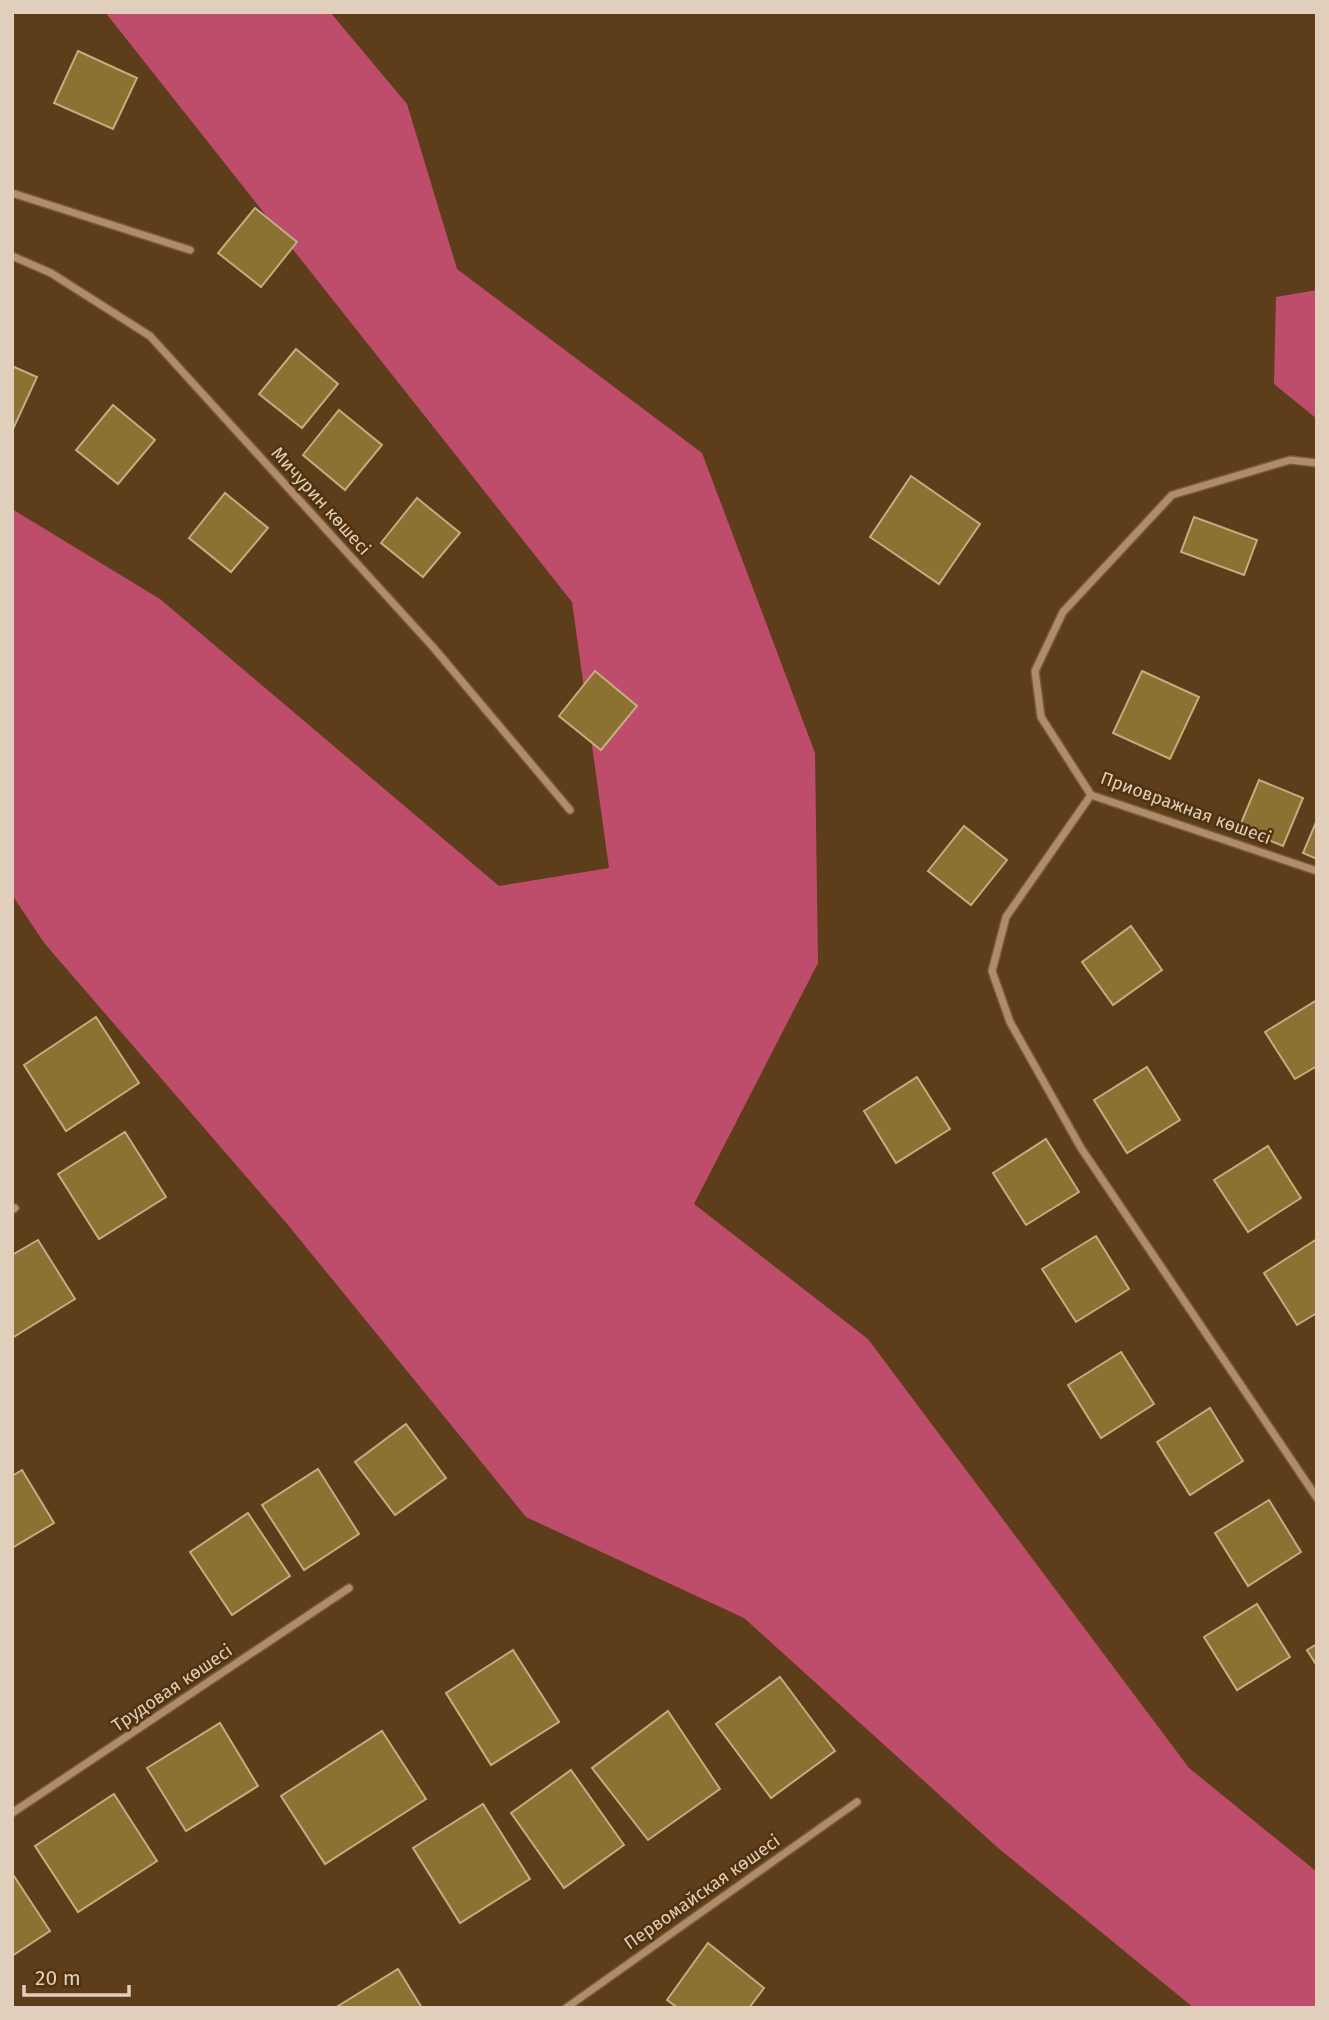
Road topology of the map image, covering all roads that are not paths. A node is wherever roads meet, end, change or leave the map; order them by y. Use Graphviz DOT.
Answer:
graph roads {
  1 [pos="12,193"];
  2 [pos="190,250"];
  3 [pos="12,256"];
  4 [pos="1317,463"];
  5 [pos="1091,795"];
  6 [pos="570,810"];
  7 [pos="1317,871"];
  8 [pos="1317,1498"];
  9 [pos="349,1588"];
  10 [pos="857,1802"];
  11 [pos="12,1813"];
  12 [pos="566,2008"];
  1 -- 2 [label="street"];
  3 -- 6 [label="street, Мичурин көшесі"];
  4 -- 5 [label="street, Приовражная көшесі"];
  5 -- 7 [label="street, Приовражная көшесі"];
  5 -- 8 [label="street"];
  9 -- 11 [label="street, Трудовая көшесі"];
  10 -- 12 [label="street, Первомайская көшесі"];
}
